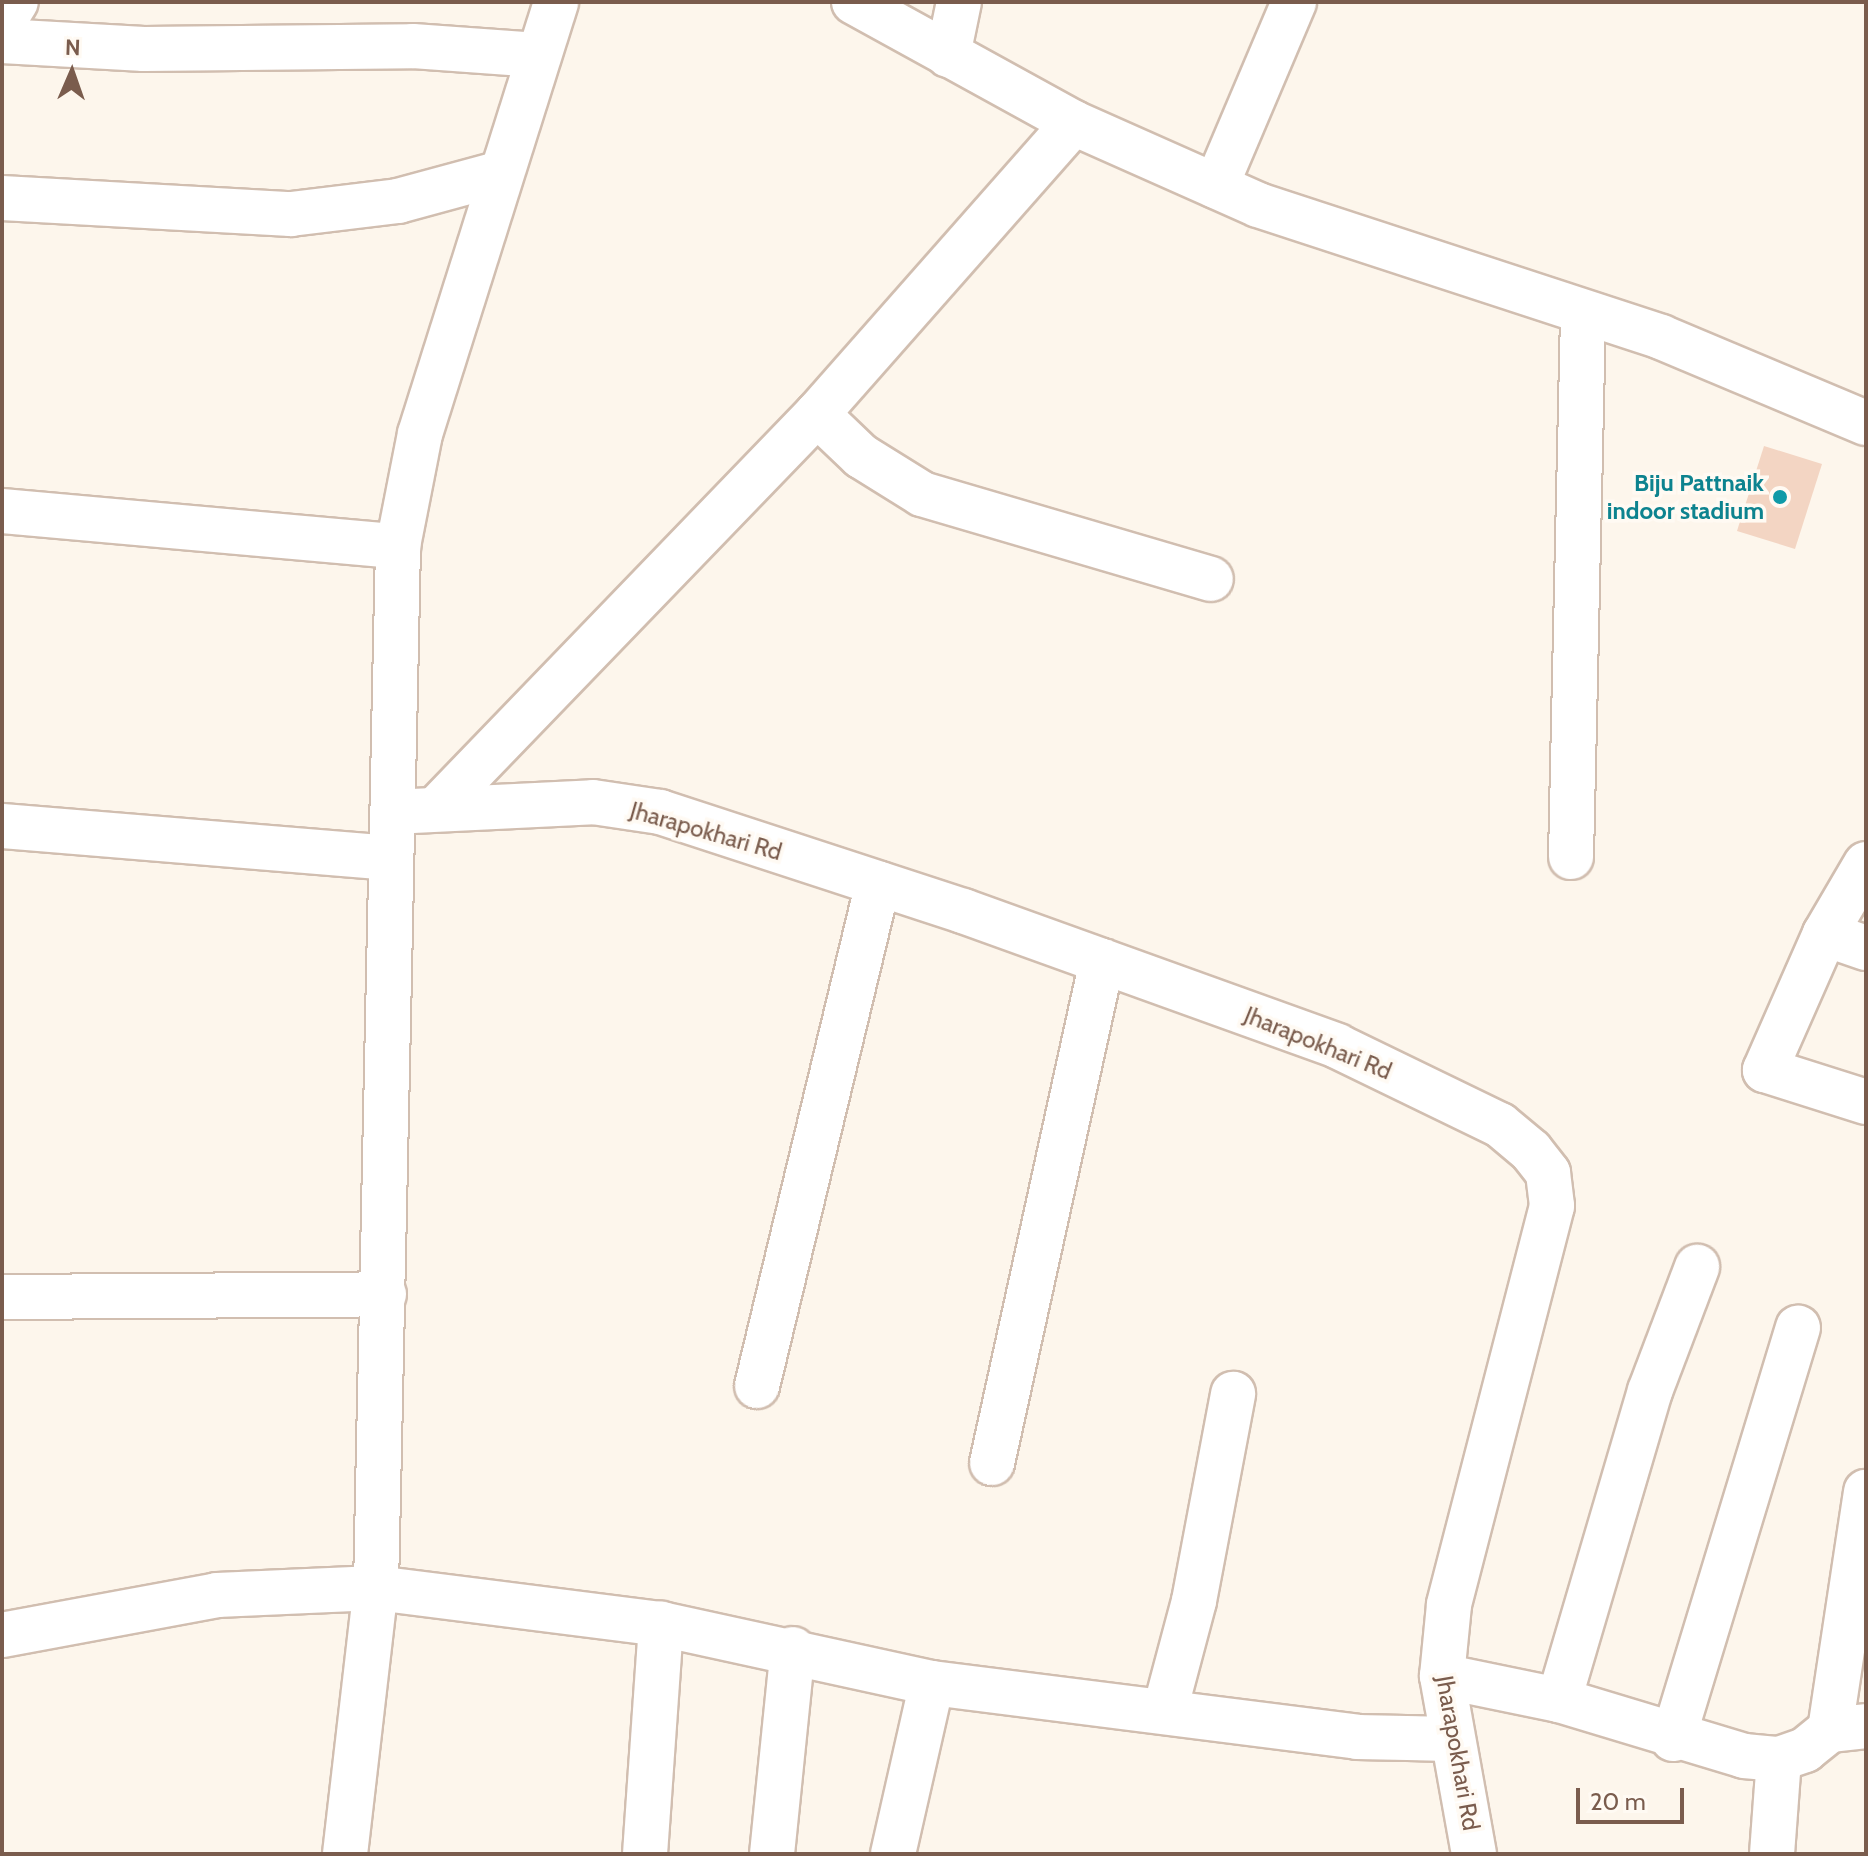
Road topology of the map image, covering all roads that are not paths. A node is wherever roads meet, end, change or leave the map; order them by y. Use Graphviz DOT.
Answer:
graph roads {
  1 [pos="16,2"];
  2 [pos="556,2"];
  3 [pos="854,2"];
  4 [pos="959,2"];
  5 [pos="1294,2"];
  6 [pos="2,24"];
  7 [pos="2,41"];
  8 [pos="538,55"];
  9 [pos="948,55"];
  10 [pos="1074,123"];
  11 [pos="501,173"];
  12 [pos="1216,186"];
  13 [pos="2,198"];
  14 [pos="1583,314"];
  15 [pos="817,414"];
  16 [pos="1866,423"];
  17 [pos="2,511"];
  18 [pos="398,546"];
  19 [pos="1211,579"];
  20 [pos="436,809"];
  21 [pos="392,812"];
  22 [pos="2,826"];
  23 [pos="1571,857"];
  24 [pos="391,858"];
  25 [pos="1866,864"];
  26 [pos="878,883"];
  27 [pos="1825,934"];
  28 [pos="1866,948"];
  29 [pos="1102,961"];
  30 [pos="1866,1102"];
  31 [pos="1697,1267"];
  32 [pos="384,1294"];
  33 [pos="2,1297"];
  34 [pos="1798,1328"];
  35 [pos="757,1386"];
  36 [pos="1233,1394"];
  37 [pos="992,1463"];
  38 [pos="1866,1492"];
  39 [pos="376,1588"];
  40 [pos="661,1624"];
  41 [pos="2,1635"];
  42 [pos="793,1649"];
  43 [pos="1442,1676"];
  44 [pos="932,1683"];
  45 [pos="1559,1700"];
  46 [pos="1165,1710"];
  47 [pos="1848,1728"];
  48 [pos="1450,1739"];
  49 [pos="1673,1739"];
  50 [pos="1779,1759"];
  51 [pos="345,1854"];
  52 [pos="645,1854"];
  53 [pos="772,1854"];
  54 [pos="893,1854"];
  55 [pos="1474,1854"];
  56 [pos="1772,1854"];
  1 -- 6 [label="street"];
  2 -- 8 [label="street"];
  3 -- 9 [label="street"];
  4 -- 9 [label="street"];
  5 -- 12 [label="street"];
  7 -- 8 [label="street"];
  8 -- 11 [label="street"];
  9 -- 10 [label="street"];
  10 -- 12 [label="street"];
  10 -- 15 [label="street"];
  11 -- 13 [label="street"];
  11 -- 18 [label="street"];
  12 -- 14 [label="street"];
  14 -- 16 [label="street"];
  14 -- 23 [label="street"];
  15 -- 19 [label="street"];
  15 -- 20 [label="street"];
  17 -- 18 [label="street"];
  18 -- 21 [label="street"];
  20 -- 21 [label="street, Jharapokhari Rd"];
  20 -- 26 [label="street, Jharapokhari Rd"];
  21 -- 24 [label="street"];
  22 -- 24 [label="street"];
  24 -- 32 [label="street"];
  25 -- 27 [label="street"];
  26 -- 29 [label="street, Jharapokhari Rd"];
  26 -- 35 [label="street"];
  27 -- 28 [label="street"];
  27 -- 30 [label="street"];
  29 -- 37 [label="street"];
  29 -- 43 [label="street, Jharapokhari Rd"];
  31 -- 45 [label="street"];
  32 -- 33 [label="street"];
  32 -- 39 [label="street"];
  34 -- 49 [label="street"];
  36 -- 46 [label="street"];
  38 -- 47 [label="street"];
  39 -- 40 [label="street"];
  39 -- 41 [label="street"];
  39 -- 51 [label="street"];
  40 -- 42 [label="street"];
  40 -- 52 [label="street"];
  42 -- 44 [label="street"];
  42 -- 53 [label="street"];
  43 -- 45 [label="street"];
  43 -- 48 [label="street, Jharapokhari Rd"];
  44 -- 46 [label="street"];
  44 -- 54 [label="street"];
  45 -- 49 [label="street"];
  46 -- 48 [label="street"];
  47 -- 50 [label="street"];
  48 -- 55 [label="street, Jharapokhari Rd"];
  49 -- 50 [label="street"];
  50 -- 56 [label="street"];
}
